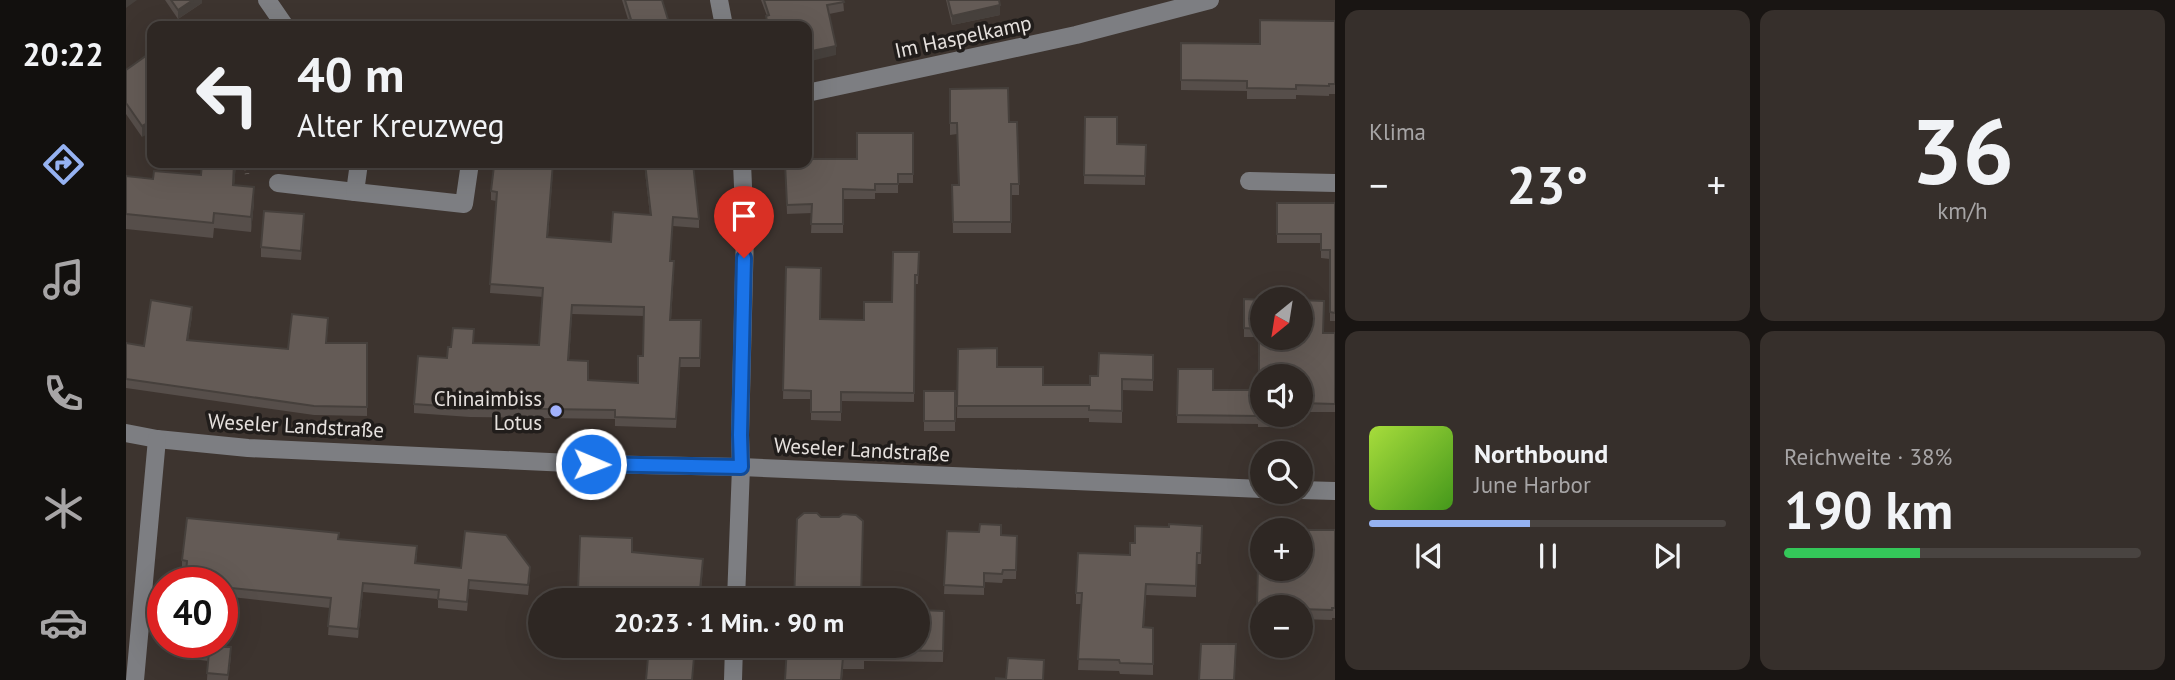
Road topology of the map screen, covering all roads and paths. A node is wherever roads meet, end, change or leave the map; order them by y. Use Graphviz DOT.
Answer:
graph roads {
  1 [pos="267,0"];
  2 [pos="719,0"];
  3 [pos="1210,0"];
  4 [pos="282,21"];
  5 [pos="723,21"];
  6 [pos="812,92"];
  7 [pos="246,168"];
  8 [pos="358,168"];
  9 [pos="469,168"];
  10 [pos="742,168"];
  11 [pos="247,174"];
  12 [pos="1249,181"];
  13 [pos="278,183"];
  14 [pos="1335,183"];
  15 [pos="355,192"];
  16 [pos="126,433"];
  17 [pos="157,439"];
  18 [pos="741,467"];
  19 [pos="1250,488"];
  20 [pos="1313,491"];
  21 [pos="1335,491"];
  22 [pos="736,588"];
  23 [pos="734,658"];
  24 [pos="135,680"];
  25 [pos="733,680"];
  1 -- 4 [label="street"];
  2 -- 5 [label="street"];
  3 -- 6 [label="street, Im Haspelkamp"];
  7 -- 11 [label="path"];
  8 -- 15 [label="street"];
  9 -- 15 [label="street"];
  10 -- 18 [label="street"];
  12 -- 14 [label="street"];
  13 -- 15 [label="street"];
  16 -- 17 [label="street, Weseler Landstraße"];
  17 -- 18 [label="street, Weseler Landstraße"];
  17 -- 24 [label="street"];
  18 -- 19 [label="street, Weseler Landstraße"];
  18 -- 22 [label="street"];
  20 -- 21 [label="street"];
  23 -- 25 [label="street"];
}
